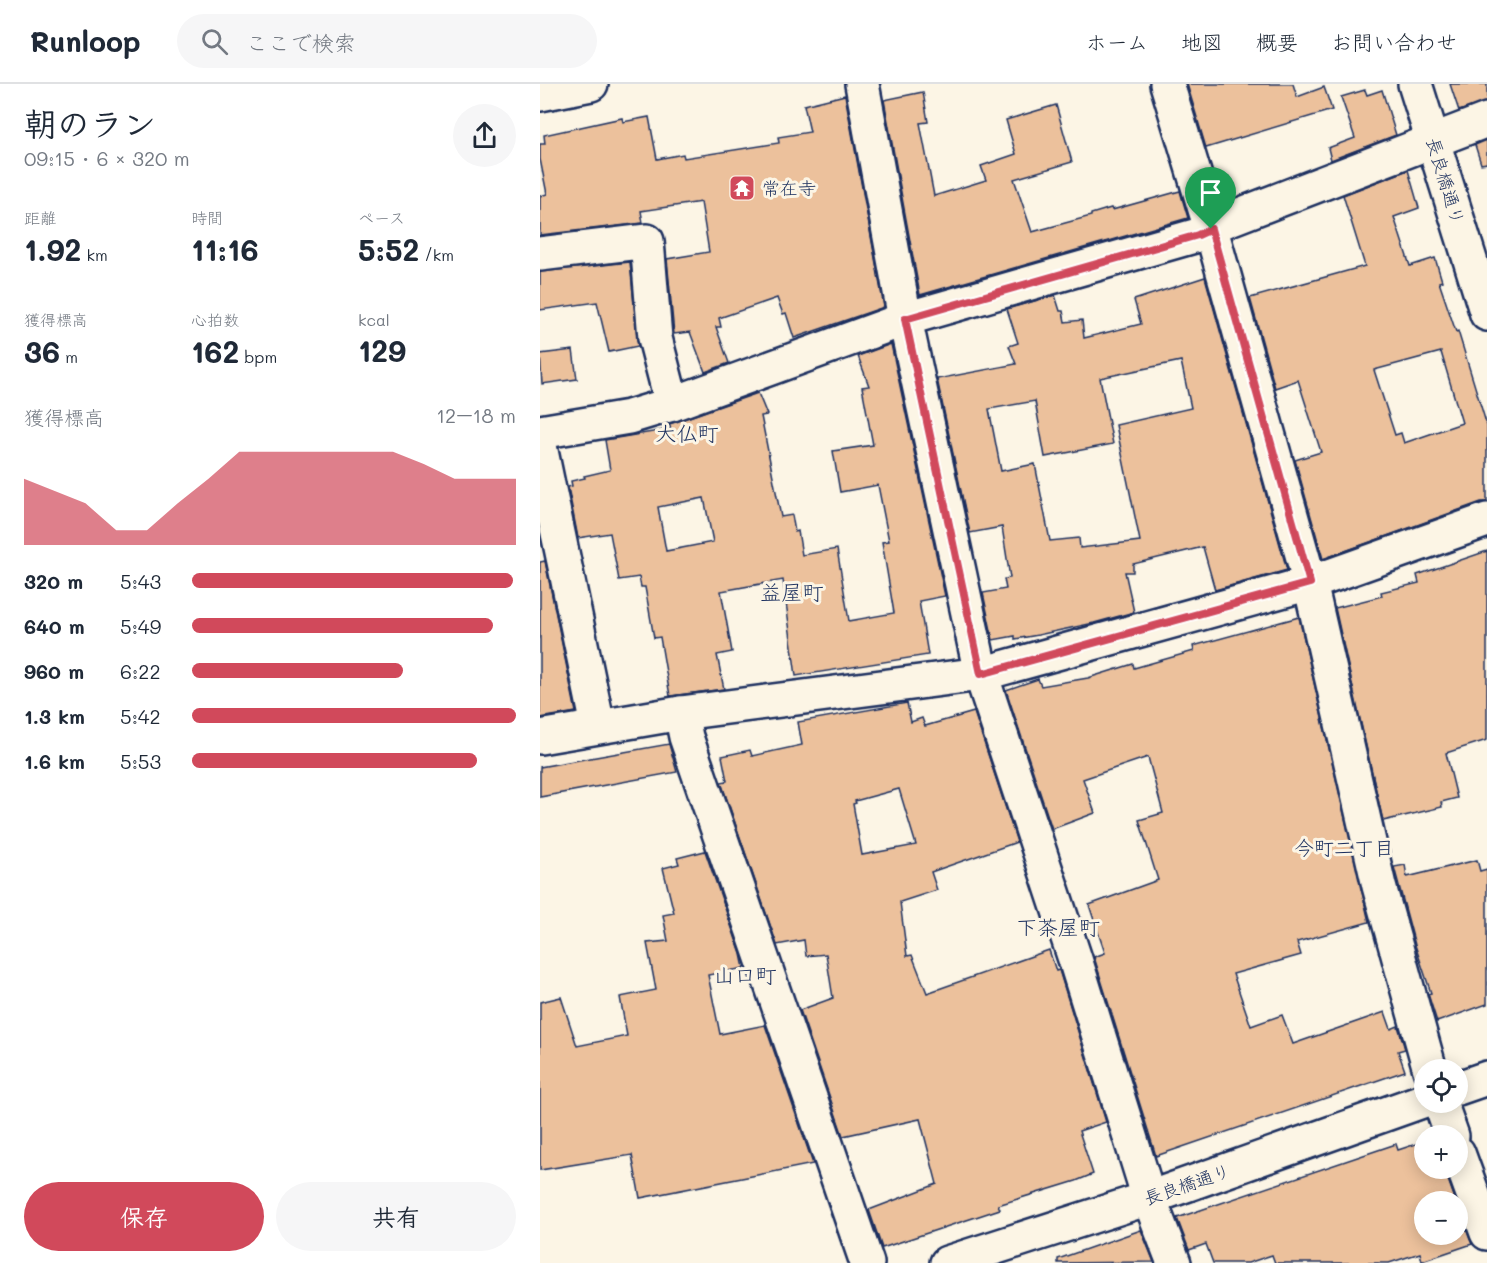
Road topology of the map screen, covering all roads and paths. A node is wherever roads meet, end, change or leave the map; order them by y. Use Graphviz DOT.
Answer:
graph roads {
  1 [pos="591,84"];
  2 [pos="862,84"];
  3 [pos="1167,84"];
  4 [pos="1415,84"];
  5 [pos="540,94"];
  6 [pos="1487,120"];
  7 [pos="1434,141"];
  8 [pos="1211,229"];
  9 [pos="540,254"];
  10 [pos="1487,314"];
  11 [pos="905,319"];
  12 [pos="672,404"];
  13 [pos="540,432"];
  14 [pos="540,446"];
  15 [pos="1487,520"];
  16 [pos="1310,583"];
  17 [pos="981,674"];
  18 [pos="681,713"];
  19 [pos="598,726"];
  20 [pos="540,737"];
  21 [pos="1427,1059"];
  22 [pos="1487,1078"];
  23 [pos="1468,1085"];
  24 [pos="1414,1104"];
  25 [pos="1467,1179"];
  26 [pos="1149,1198"];
  27 [pos="1487,1233"];
  28 [pos="867,1263"];
  29 [pos="947,1263"];
  30 [pos="1174,1263"];
  1 -- 5 [label="main road"];
  2 -- 11 [label="main road"];
  3 -- 8 [label="main road"];
  4 -- 7 [label="main road, 長良橋通り"];
  6 -- 7 [label="main road"];
  7 -- 8 [label="main road"];
  7 -- 10 [label="main road, 長良橋通り"];
  8 -- 11 [label="main road"];
  8 -- 16 [label="main road"];
  9 -- 12 [label="main road"];
  11 -- 12 [label="main road"];
  11 -- 17 [label="main road"];
  12 -- 13 [label="main road"];
  14 -- 19 [label="main road"];
  15 -- 16 [label="main road"];
  16 -- 17 [label="main road"];
  16 -- 21 [label="main road"];
  17 -- 18 [label="main road"];
  17 -- 26 [label="main road"];
  18 -- 19 [label="main road"];
  18 -- 28 [label="main road"];
  19 -- 20 [label="main road"];
  22 -- 23 [label="main road"];
  24 -- 26 [label="main road, 長良橋通り"];
  25 -- 27 [label="main road"];
  26 -- 29 [label="main road, 長良橋通り"];
  26 -- 30 [label="main road"];
}
